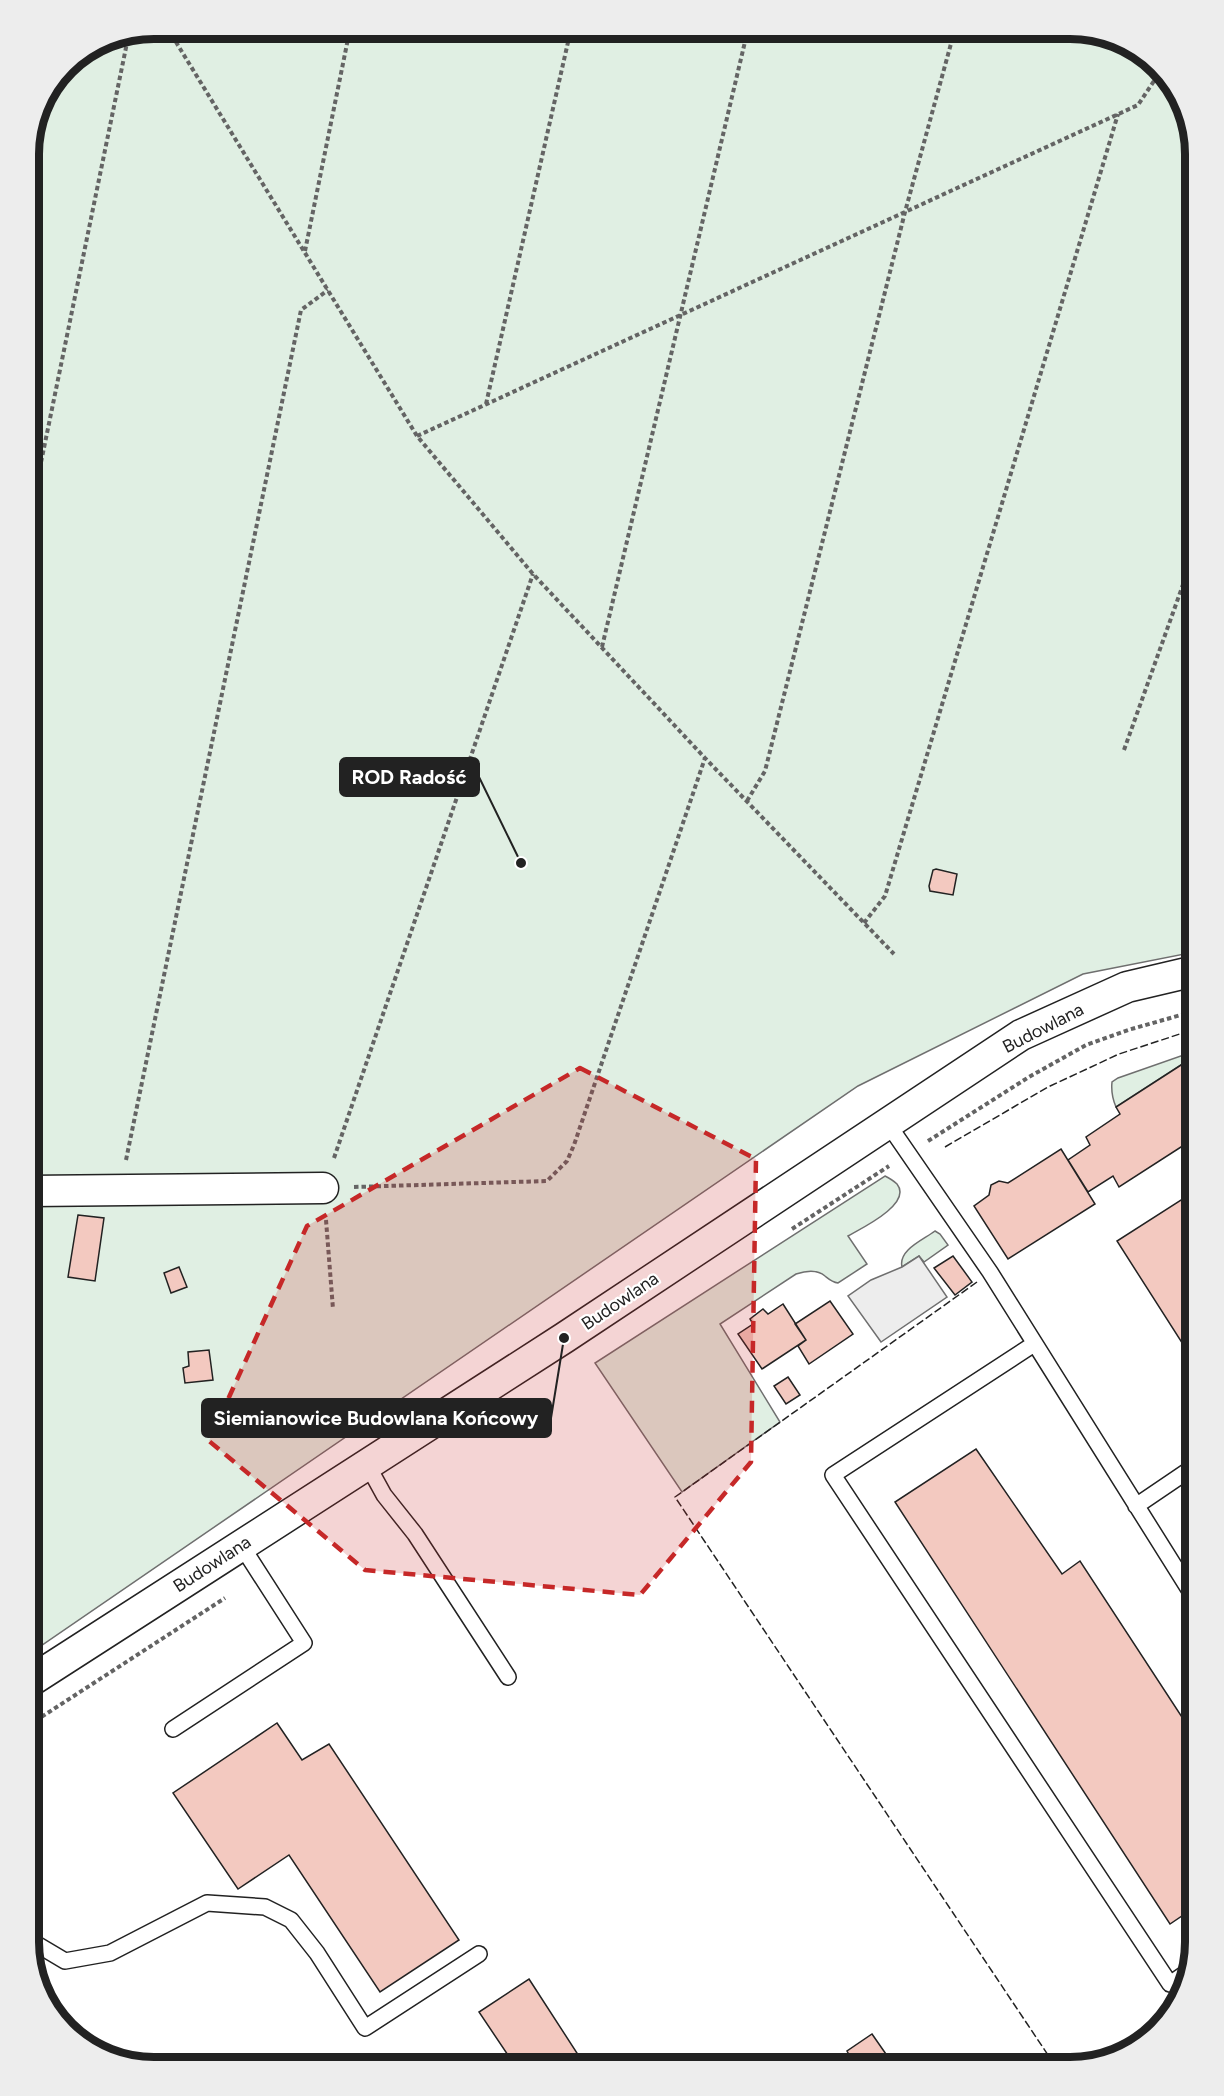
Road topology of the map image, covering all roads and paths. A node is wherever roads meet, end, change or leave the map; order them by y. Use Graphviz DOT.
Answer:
graph roads {
  1 [pos="175,39"];
  2 [pos="348,39"];
  3 [pos="570,39"];
  4 [pos="746,39"];
  5 [pos="952,39"];
  6 [pos="127,42"];
  7 [pos="1156,77"];
  8 [pos="1156,80"];
  9 [pos="1118,114"];
  10 [pos="905,212"];
  11 [pos="305,252"];
  12 [pos="328,290"];
  13 [pos="680,316"];
  14 [pos="486,404"];
  15 [pos="417,436"];
  16 [pos="39,472"];
  17 [pos="533,574"];
  18 [pos="1185,581"];
  19 [pos="602,648"];
  20 [pos="1124,750"];
  21 [pos="705,758"];
  22 [pos="747,801"];
  23 [pos="864,923"];
  24 [pos="894,954"];
  25 [pos="1185,974"];
  26 [pos="888,1124"];
  27 [pos="323,1188"];
  28 [pos="120,1190"];
  29 [pos="39,1191"];
  30 [pos="333,1309"];
  31 [pos="1035,1344"];
  32 [pos="367,1464"];
  33 [pos="1185,1473"];
  34 [pos="1136,1506"];
  35 [pos="241,1545"];
  36 [pos="1185,1582"];
  37 [pos="39,1675"];
  38 [pos="508,1677"];
  39 [pos="173,1728"];
  40 [pos="39,1946"];
  41 [pos="479,1954"];
  42 [pos="1179,1978"];
  1 -- 11 [label="path"];
  2 -- 11 [label="path"];
  3 -- 14 [label="path"];
  4 -- 13 [label="path"];
  5 -- 10 [label="path"];
  6 -- 16 [label="path"];
  7 -- 8 [label="path"];
  8 -- 9 [label="path"];
  9 -- 10 [label="path"];
  9 -- 23 [label="path"];
  10 -- 13 [label="path"];
  10 -- 22 [label="path"];
  11 -- 12 [label="path"];
  12 -- 15 [label="path"];
  12 -- 28 [label="path"];
  13 -- 14 [label="path"];
  13 -- 19 [label="path"];
  14 -- 15 [label="path"];
  15 -- 17 [label="path"];
  17 -- 19 [label="path"];
  17 -- 27 [label="path"];
  18 -- 20 [label="path"];
  19 -- 21 [label="path"];
  21 -- 22 [label="path"];
  21 -- 27 [label="path"];
  22 -- 23 [label="path"];
  23 -- 24 [label="path"];
  25 -- 26 [label="street, Budowlana"];
  26 -- 31 [label="lane"];
  26 -- 32 [label="street, Budowlana"];
  27 -- 28 [label="street"];
  27 -- 30 [label="path"];
  28 -- 29 [label="street"];
  31 -- 34 [label="lane"];
  31 -- 42 [label="lane"];
  32 -- 35 [label="street, Budowlana"];
  32 -- 38 [label="lane"];
  33 -- 34 [label="lane"];
  34 -- 36 [label="lane"];
  35 -- 37 [label="street, Budowlana"];
  35 -- 39 [label="lane"];
  40 -- 41 [label="lane"];
}
